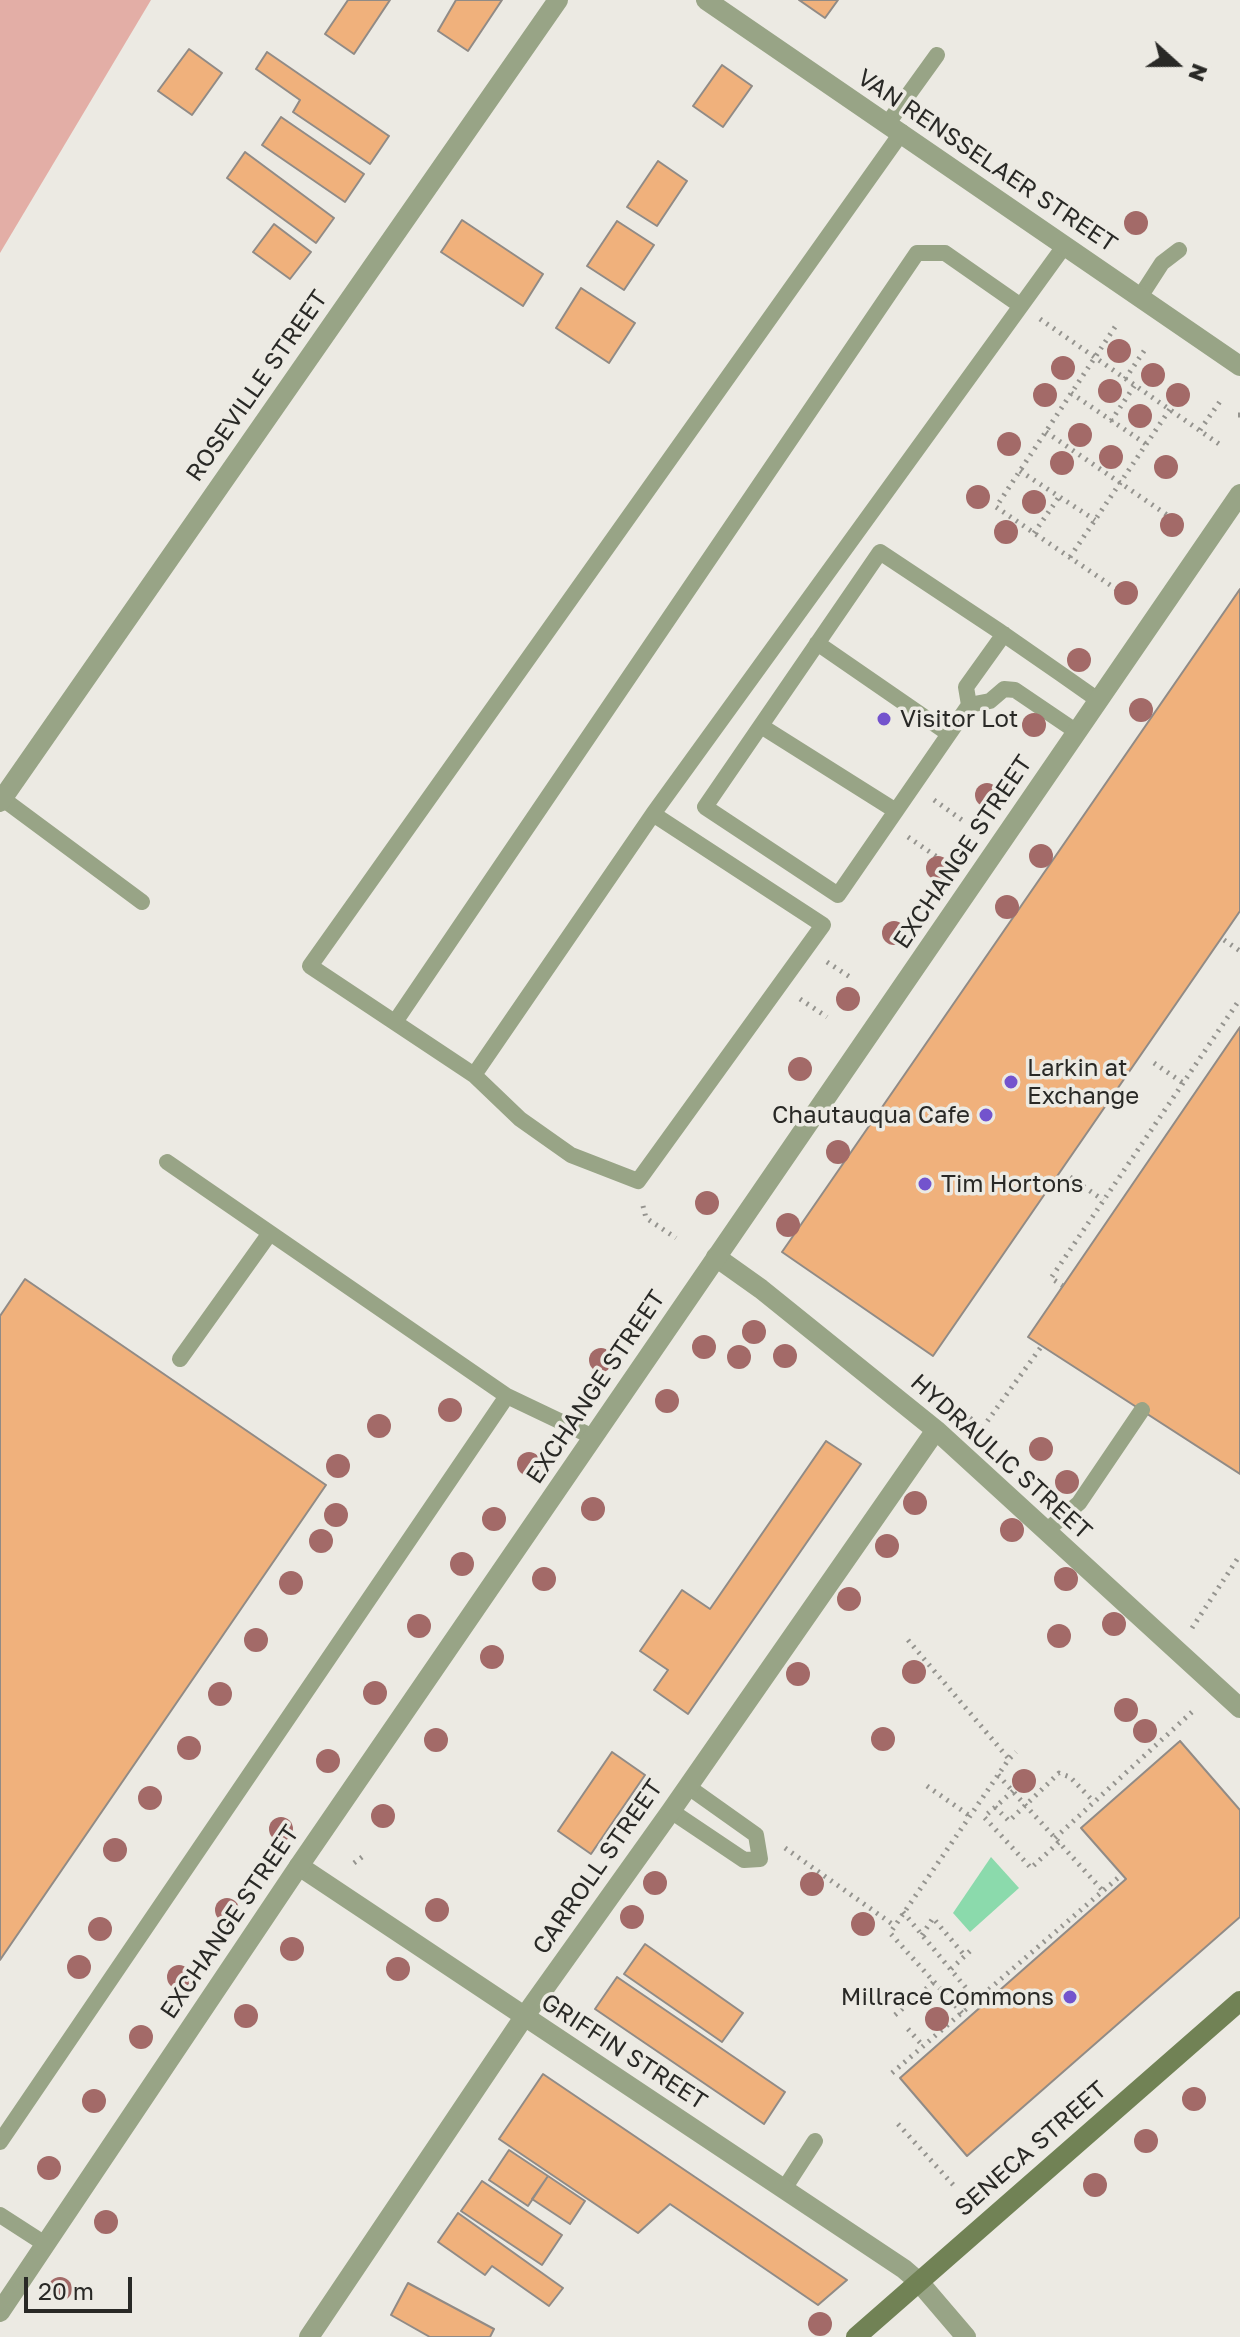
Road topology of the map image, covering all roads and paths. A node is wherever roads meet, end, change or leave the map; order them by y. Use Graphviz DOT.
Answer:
graph roads {
  1 [pos="558,0"];
  2 [pos="706,0"];
  3 [pos="937,55"];
  4 [pos="895,128"];
  5 [pos="1065,245"];
  6 [pos="1179,250"];
  7 [pos="1140,297"];
  8 [pos="1021,306"];
  9 [pos="1047,324"];
  10 [pos="1115,327"];
  11 [pos="1146,348"];
  12 [pos="1095,358"];
  13 [pos="1240,366"];
  14 [pos="1125,379"];
  15 [pos="1135,385"];
  16 [pos="1071,393"];
  17 [pos="1221,400"];
  18 [pos="1170,409"];
  19 [pos="1111,421"];
  20 [pos="1200,430"];
  21 [pos="1046,432"];
  22 [pos="1146,444"];
  23 [pos="1219,444"];
  24 [pos="1020,471"];
  25 [pos="1120,483"];
  26 [pos="1240,494"];
  27 [pos="1059,497"];
  28 [pos="1170,517"];
  29 [pos="1095,520"];
  30 [pos="1034,533"];
  31 [pos="1070,557"];
  32 [pos="1119,591"];
  33 [pos="1004,634"];
  34 [pos="817,643"];
  35 [pos="1098,700"];
  36 [pos="969,705"];
  37 [pos="761,726"];
  38 [pos="1077,732"];
  39 [pos="949,734"];
  40 [pos="931,798"];
  41 [pos="1,801"];
  42 [pos="896,811"];
  43 [pos="653,814"];
  44 [pos="962,820"];
  45 [pos="905,835"];
  46 [pos="937,857"];
  47 [pos="142,902"];
  48 [pos="1224,940"];
  49 [pos="1240,951"];
  50 [pos="821,958"];
  51 [pos="853,979"];
  52 [pos="795,996"];
  53 [pos="1240,999"];
  54 [pos="827,1017"];
  55 [pos="395,1022"];
  56 [pos="1154,1063"];
  57 [pos="474,1075"];
  58 [pos="1183,1083"];
  59 [pos="167,1162"];
  60 [pos="1070,1177"];
  61 [pos="1103,1200"];
  62 [pos="646,1218"];
  63 [pos="270,1233"];
  64 [pos="676,1238"];
  65 [pos="716,1257"];
  66 [pos="1063,1286"];
  67 [pos="1041,1347"];
  68 [pos="180,1359"];
  69 [pos="507,1396"];
  70 [pos="1142,1410"];
  71 [pos="970,1418"];
  72 [pos="936,1430"];
  73 [pos="593,1437"];
  74 [pos="1046,1531"];
  75 [pos="1240,1555"];
  76 [pos="1190,1631"];
  77 [pos="908,1640"];
  78 [pos="952,1680"];
  79 [pos="946,1685"];
  80 [pos="1240,1708"];
  81 [pos="1193,1711"];
  82 [pos="1016,1752"];
  83 [pos="1009,1759"];
  84 [pos="998,1775"];
  85 [pos="687,1786"];
  86 [pos="927,1786"];
  87 [pos="1013,1791"];
  88 [pos="1094,1802"];
  89 [pos="1025,1805"];
  90 [pos="995,1807"];
  91 [pos="671,1811"];
  92 [pos="970,1816"];
  93 [pos="1057,1840"];
  94 [pos="786,1850"];
  95 [pos="362,1857"];
  96 [pos="354,1863"];
  97 [pos="299,1866"];
  98 [pos="1119,1877"];
  99 [pos="1103,1891"];
  100 [pos="903,1912"];
  101 [pos="895,1926"];
  102 [pos="922,1935"];
  103 [pos="951,1969"];
  104 [pos="934,1982"];
  105 [pos="976,2000"];
  106 [pos="1240,2001"];
  107 [pos="962,2013"];
  108 [pos="895,2015"];
  109 [pos="524,2017"];
  110 [pos="908,2029"];
  111 [pos="923,2046"];
  112 [pos="892,2073"];
  113 [pos="898,2124"];
  114 [pos="815,2141"];
  115 [pos="0,2142"];
  116 [pos="784,2189"];
  117 [pos="957,2189"];
  118 [pos="0,2215"];
  119 [pos="45,2244"];
  120 [pos="919,2282"];
  121 [pos="0,2312"];
  122 [pos="309,2337"];
  123 [pos="856,2337"];
  124 [pos="966,2337"];
  1 -- 41 [label="street, ROSEVILLE STREET"];
  2 -- 4 [label="street, VAN RENSSELAER STREET"];
  3 -- 4 [label="lane"];
  4 -- 5 [label="street, VAN RENSSELAER STREET"];
  4 -- 55 [label="lane"];
  5 -- 7 [label="street, VAN RENSSELAER STREET"];
  5 -- 8 [label="lane"];
  6 -- 7 [label="lane"];
  7 -- 13 [label="street, VAN RENSSELAER STREET"];
  8 -- 43 [label="lane"];
  8 -- 55 [label="lane"];
  9 -- 12 [label="path"];
  10 -- 12 [label="path"];
  11 -- 14 [label="path"];
  12 -- 14 [label="path"];
  12 -- 16 [label="path"];
  14 -- 15 [label="path"];
  15 -- 18 [label="path"];
  15 -- 19 [label="path"];
  16 -- 19 [label="path"];
  16 -- 21 [label="path"];
  17 -- 20 [label="path"];
  18 -- 20 [label="path"];
  18 -- 22 [label="path"];
  19 -- 22 [label="path"];
  20 -- 23 [label="path"];
  21 -- 24 [label="path"];
  21 -- 25 [label="path"];
  22 -- 25 [label="path"];
  24 -- 27 [label="path"];
  24 -- 30 [label="path"];
  25 -- 28 [label="path"];
  25 -- 29 [label="path"];
  26 -- 35 [label="street, EXCHANGE STREET"];
  27 -- 29 [label="path"];
  27 -- 30 [label="path"];
  29 -- 31 [label="path"];
  30 -- 31 [label="path"];
  31 -- 32 [label="path"];
  33 -- 34 [label="lane"];
  33 -- 35 [label="lane"];
  33 -- 36 [label="lane"];
  34 -- 37 [label="lane"];
  34 -- 39 [label="lane"];
  35 -- 38 [label="street, EXCHANGE STREET"];
  36 -- 38 [label="lane"];
  36 -- 39 [label="lane"];
  37 -- 42 [label="lane"];
  37 -- 42 [label="lane"];
  38 -- 65 [label="street, EXCHANGE STREET"];
  39 -- 42 [label="lane"];
  40 -- 44 [label="path"];
  41 -- 47 [label="lane"];
  43 -- 57 [label="lane"];
  43 -- 57 [label="lane"];
  45 -- 46 [label="path"];
  48 -- 49 [label="path"];
  50 -- 51 [label="path"];
  52 -- 54 [label="path"];
  53 -- 58 [label="path"];
  55 -- 57 [label="lane"];
  56 -- 58 [label="path"];
  58 -- 61 [label="path"];
  59 -- 63 [label="lane"];
  60 -- 61 [label="path"];
  61 -- 66 [label="path"];
  62 -- 64 [label="path"];
  63 -- 68 [label="lane"];
  63 -- 69 [label="lane"];
  65 -- 72 [label="street, HYDRAULIC STREET"];
  65 -- 73 [label="street, EXCHANGE STREET"];
  67 -- 71 [label="path"];
  69 -- 73 [label="lane"];
  69 -- 115 [label="lane"];
  70 -- 74 [label="lane"];
  72 -- 74 [label="street, HYDRAULIC STREET"];
  72 -- 85 [label="street, CARROLL STREET"];
  73 -- 97 [label="street, EXCHANGE STREET"];
  74 -- 80 [label="street, HYDRAULIC STREET"];
  75 -- 76 [label="path"];
  77 -- 79 [label="path"];
  78 -- 79 [label="path"];
  79 -- 83 [label="path"];
  81 -- 88 [label="path"];
  82 -- 83 [label="path"];
  83 -- 84 [label="path"];
  84 -- 87 [label="path"];
  84 -- 92 [label="path"];
  85 -- 91 [label="street, CARROLL STREET"];
  85 -- 91 [label="lane"];
  86 -- 92 [label="path"];
  87 -- 89 [label="path"];
  87 -- 90 [label="path"];
  88 -- 89 [label="path"];
  88 -- 93 [label="path"];
  89 -- 90 [label="path"];
  89 -- 93 [label="path"];
  90 -- 93 [label="path"];
  91 -- 109 [label="street, CARROLL STREET"];
  92 -- 100 [label="path"];
  93 -- 99 [label="path"];
  94 -- 101 [label="path"];
  95 -- 96 [label="path"];
  97 -- 109 [label="street, GRIFFIN STREET"];
  97 -- 119 [label="street, EXCHANGE STREET"];
  98 -- 99 [label="path"];
  99 -- 105 [label="path"];
  100 -- 101 [label="path"];
  100 -- 102 [label="path"];
  101 -- 104 [label="path"];
  102 -- 103 [label="path"];
  102 -- 103 [label="path"];
  103 -- 105 [label="path"];
  104 -- 107 [label="path"];
  104 -- 108 [label="path"];
  105 -- 107 [label="path"];
  106 -- 120 [label="main road, SENECA STREET"];
  107 -- 111 [label="path"];
  109 -- 116 [label="street, GRIFFIN STREET"];
  109 -- 122 [label="street, CARROLL STREET"];
  110 -- 111 [label="path"];
  111 -- 112 [label="path"];
  113 -- 117 [label="path"];
  114 -- 116 [label="lane"];
  116 -- 120 [label="street, GRIFFIN STREET"];
  118 -- 119 [label="lane"];
  119 -- 121 [label="street, EXCHANGE STREET"];
  120 -- 123 [label="main road, SENECA STREET"];
  120 -- 124 [label="street, GRIFFIN STREET"];
}
